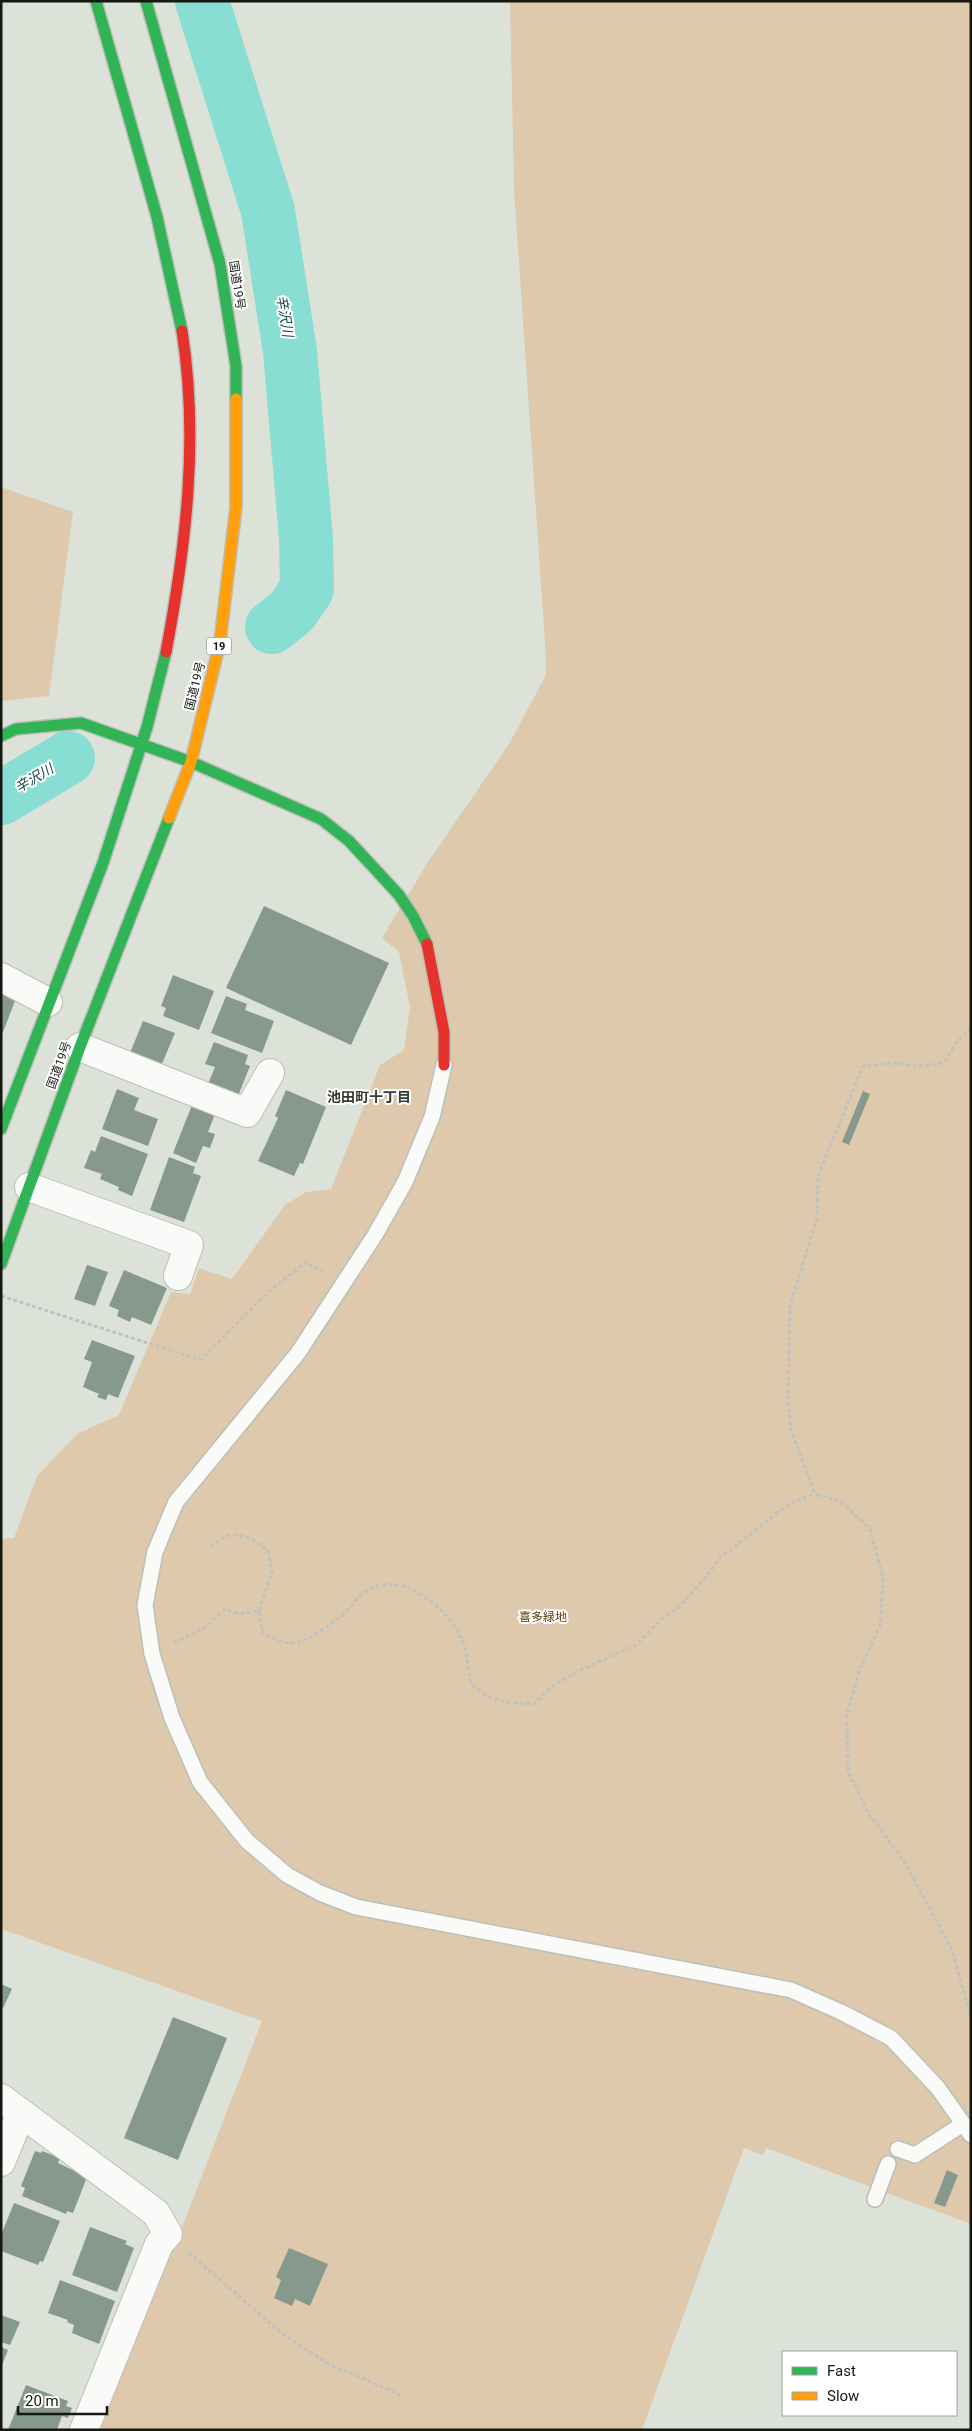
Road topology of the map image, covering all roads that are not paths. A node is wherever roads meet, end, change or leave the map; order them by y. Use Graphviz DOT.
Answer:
graph roads {
  1 [pos="96,1"];
  2 [pos="146,1"];
  3 [pos="1,736"];
  4 [pos="142,744"];
  5 [pos="191,762"];
  6 [pos="1,977"];
  7 [pos="48,1002"];
  8 [pos="80,1047"];
  9 [pos="444,1065"];
  10 [pos="270,1073"];
  11 [pos="1,1129"];
  12 [pos="30,1186"];
  13 [pos="1,1264"];
  14 [pos="178,1276"];
  15 [pos="11,2105"];
  16 [pos="967,2129"];
  17 [pos="898,2149"];
  18 [pos="1,2162"];
  19 [pos="888,2164"];
  20 [pos="875,2199"];
  21 [pos="84,2430"];
  1 -- 4 [label="main road"];
  2 -- 5 [label="main road, 国道19号 / 19"];
  3 -- 4 [label="main road"];
  4 -- 5 [label="main road"];
  4 -- 7 [label="main road"];
  5 -- 8 [label="main road, 国道19号 / 19"];
  5 -- 9 [label="main road"];
  6 -- 7 [label="street"];
  7 -- 11 [label="main road"];
  8 -- 10 [label="street"];
  8 -- 12 [label="main road, 国道19号 / 19"];
  9 -- 16 [label="lane"];
  12 -- 13 [label="main road, 国道19号 / 19"];
  12 -- 14 [label="street"];
  15 -- 18 [label="street"];
  15 -- 21 [label="street"];
  16 -- 17 [label="lane"];
  19 -- 20 [label="lane"];
}
